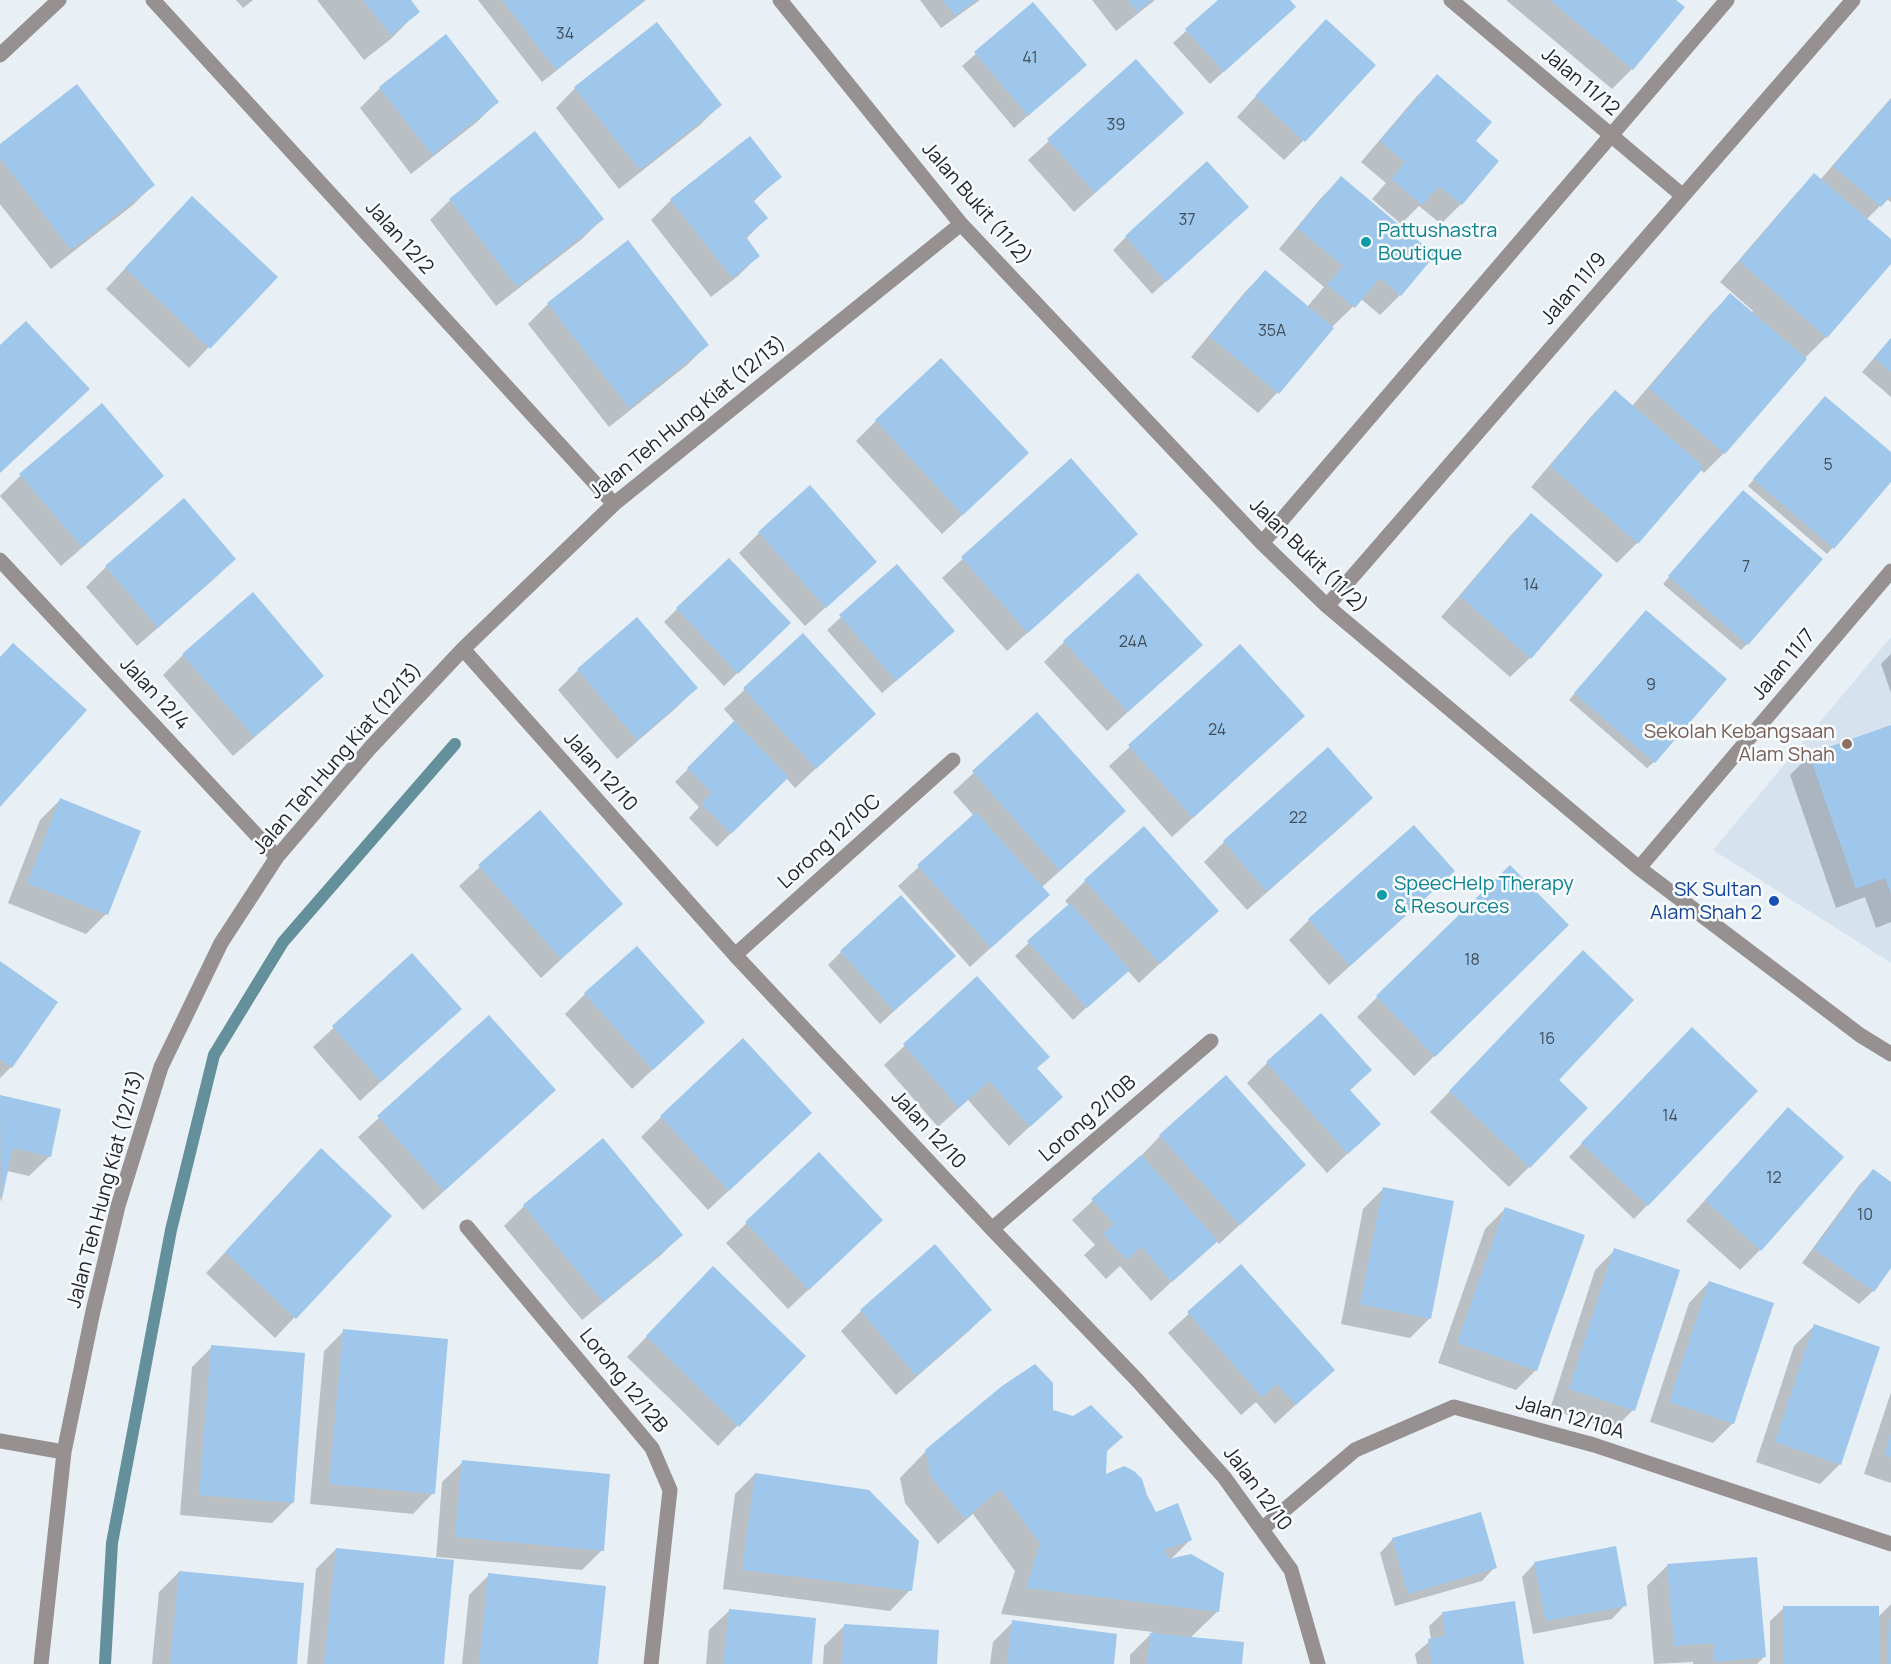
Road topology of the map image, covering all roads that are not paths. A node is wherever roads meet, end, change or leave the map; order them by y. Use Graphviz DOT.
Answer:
graph roads {
  1 [pos="59,0"];
  2 [pos="153,0"];
  3 [pos="780,0"];
  4 [pos="1451,0"];
  5 [pos="1727,0"];
  6 [pos="1853,0"];
  7 [pos="0,55"];
  8 [pos="1611,136"];
  9 [pos="1683,196"];
  10 [pos="961,224"];
  11 [pos="614,504"];
  12 [pos="1262,543"];
  13 [pos="0,560"];
  14 [pos="1891,572"];
  15 [pos="1327,606"];
  16 [pos="463,650"];
  17 [pos="953,760"];
  18 [pos="277,857"];
  19 [pos="1639,868"];
  20 [pos="735,955"];
  21 [pos="1211,1041"];
  22 [pos="1891,1054"];
  23 [pos="467,1227"];
  24 [pos="992,1229"];
  25 [pos="0,1441"];
  26 [pos="64,1452"];
  27 [pos="1262,1529"];
  28 [pos="1891,1544"];
  29 [pos="41,1664"];
  30 [pos="651,1664"];
  31 [pos="1318,1664"];
  1 -- 7 [label="street"];
  2 -- 11 [label="street, Jalan 12/2"];
  3 -- 10 [label="street, Jalan Bukit (11/2)"];
  4 -- 8 [label="street, Jalan 11/12"];
  5 -- 8 [label="street"];
  6 -- 9 [label="street, Jalan 11/9"];
  8 -- 9 [label="street, Jalan 11/12"];
  8 -- 12 [label="street"];
  9 -- 15 [label="street, Jalan 11/9"];
  10 -- 11 [label="street, Jalan Teh Hung Kiat (12/13)"];
  10 -- 12 [label="street, Jalan Bukit (11/2)"];
  11 -- 16 [label="street, Jalan Teh Hung Kiat (12/13)"];
  12 -- 15 [label="street, Jalan Bukit (11/2)"];
  13 -- 18 [label="street, Jalan 12/4"];
  14 -- 19 [label="street, Jalan 11/7"];
  15 -- 19 [label="street, Jalan Bukit (11/2)"];
  16 -- 18 [label="street, Jalan Teh Hung Kiat (12/13)"];
  16 -- 20 [label="street, Jalan 12/10"];
  17 -- 20 [label="street, Lorong 12/10C"];
  18 -- 26 [label="street, Jalan Teh Hung Kiat (12/13)"];
  19 -- 22 [label="street, Jalan Bukit (11/2)"];
  20 -- 24 [label="street, Jalan 12/10"];
  21 -- 24 [label="street, Lorong 2/10B"];
  23 -- 30 [label="street, Lorong 12/12B"];
  24 -- 27 [label="street, Jalan 12/10"];
  25 -- 26 [label="street"];
  26 -- 29 [label="street, Jalan Teh Hung Kiat (12/13)"];
  27 -- 28 [label="street, Jalan 12/10A"];
  27 -- 31 [label="street, Jalan 12/10"];
}
